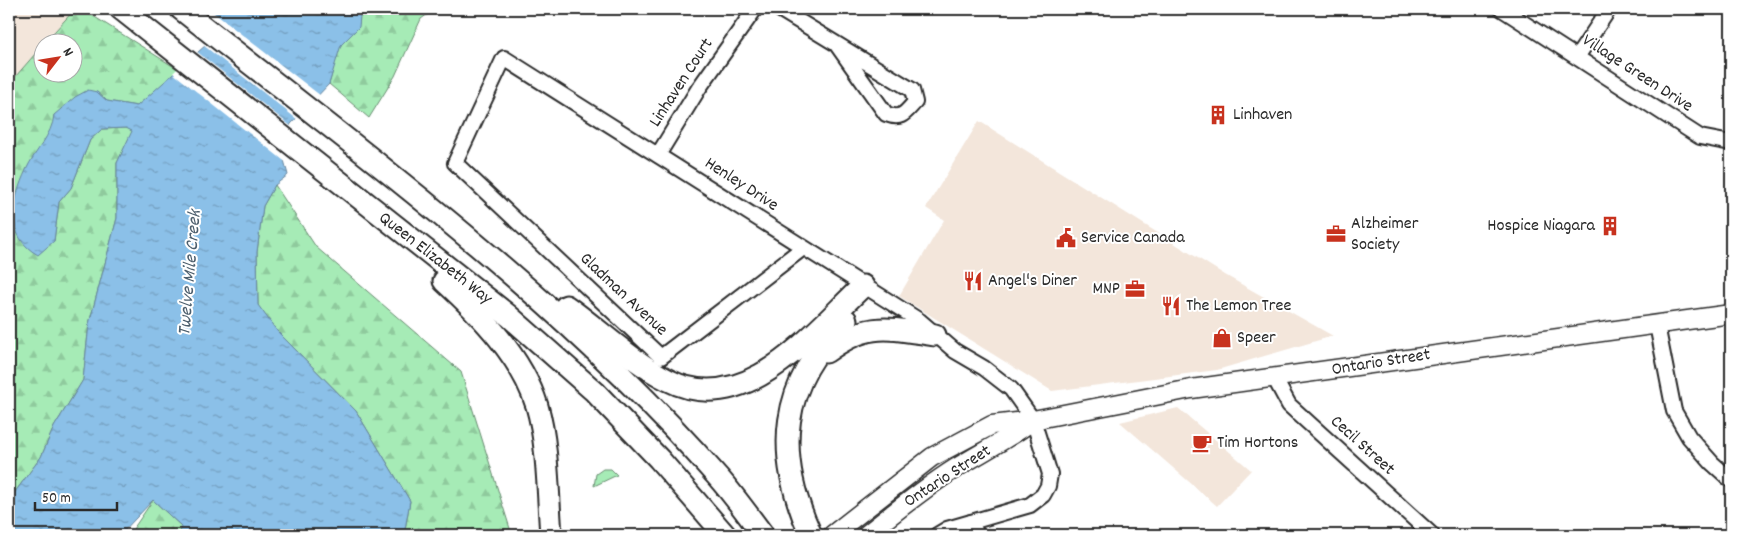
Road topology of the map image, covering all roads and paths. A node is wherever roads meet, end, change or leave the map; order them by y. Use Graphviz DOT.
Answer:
graph roads {
  1 [pos="121,9"];
  2 [pos="181,9"];
  3 [pos="755,9"];
  4 [pos="780,9"];
  5 [pos="1502,9"];
  6 [pos="1609,9"];
  7 [pos="837,45"];
  8 [pos="1577,57"];
  9 [pos="1731,144"];
  10 [pos="658,155"];
  11 [pos="458,156"];
  12 [pos="340,184"];
  13 [pos="804,248"];
  14 [pos="501,264"];
  15 [pos="868,289"];
  16 [pos="1731,314"];
  17 [pos="1657,325"];
  18 [pos="934,336"];
  19 [pos="1275,379"];
  20 [pos="799,385"];
  21 [pos="1032,420"];
  22 [pos="1731,480"];
  23 [pos="971,522"];
  24 [pos="551,535"];
  25 [pos="725,535"];
  26 [pos="763,535"];
  27 [pos="811,535"];
  28 [pos="832,535"];
  29 [pos="866,535"];
  30 [pos="937,535"];
  31 [pos="977,535"];
  32 [pos="1432,535"];
  1 -- 12 [label="highway, Queen Elizabeth Way"];
  2 -- 14 [label="highway, Queen Elizabeth Way"];
  3 -- 10 [label="street, Linhaven Court"];
  4 -- 7 [label="street"];
  5 -- 8 [label="street, Village Green Drive"];
  6 -- 8 [label="street"];
  7 -- 7 [label="street"];
  8 -- 9 [label="street, Village Green Drive"];
  10 -- 11 [label="street, Henley Drive"];
  10 -- 13 [label="street, Henley Drive"];
  11 -- 13 [label="street, Gladman Avenue"];
  12 -- 24 [label="highway"];
  12 -- 25 [label="highway, Queen Elizabeth Way"];
  13 -- 15 [label="street, Henley Drive"];
  14 -- 15 [label="highway"];
  14 -- 26 [label="highway, Queen Elizabeth Way"];
  15 -- 18 [label="street, Henley Drive"];
  15 -- 20 [label="highway"];
  16 -- 17 [label="main road, Ontario Street"];
  17 -- 19 [label="main road, Ontario Street"];
  17 -- 22 [label="street"];
  18 -- 20 [label="highway"];
  18 -- 21 [label="street, Henley Drive"];
  19 -- 21 [label="main road, Ontario Street"];
  19 -- 32 [label="street, Cecil Street"];
  20 -- 27 [label="highway"];
  21 -- 23 [label="street, Henley Drive"];
  21 -- 28 [label="main road, Ontario Street"];
  21 -- 29 [label="main road, Ontario Street"];
  23 -- 30 [label="street, Henley Drive"];
  23 -- 31 [label="street"];
}
